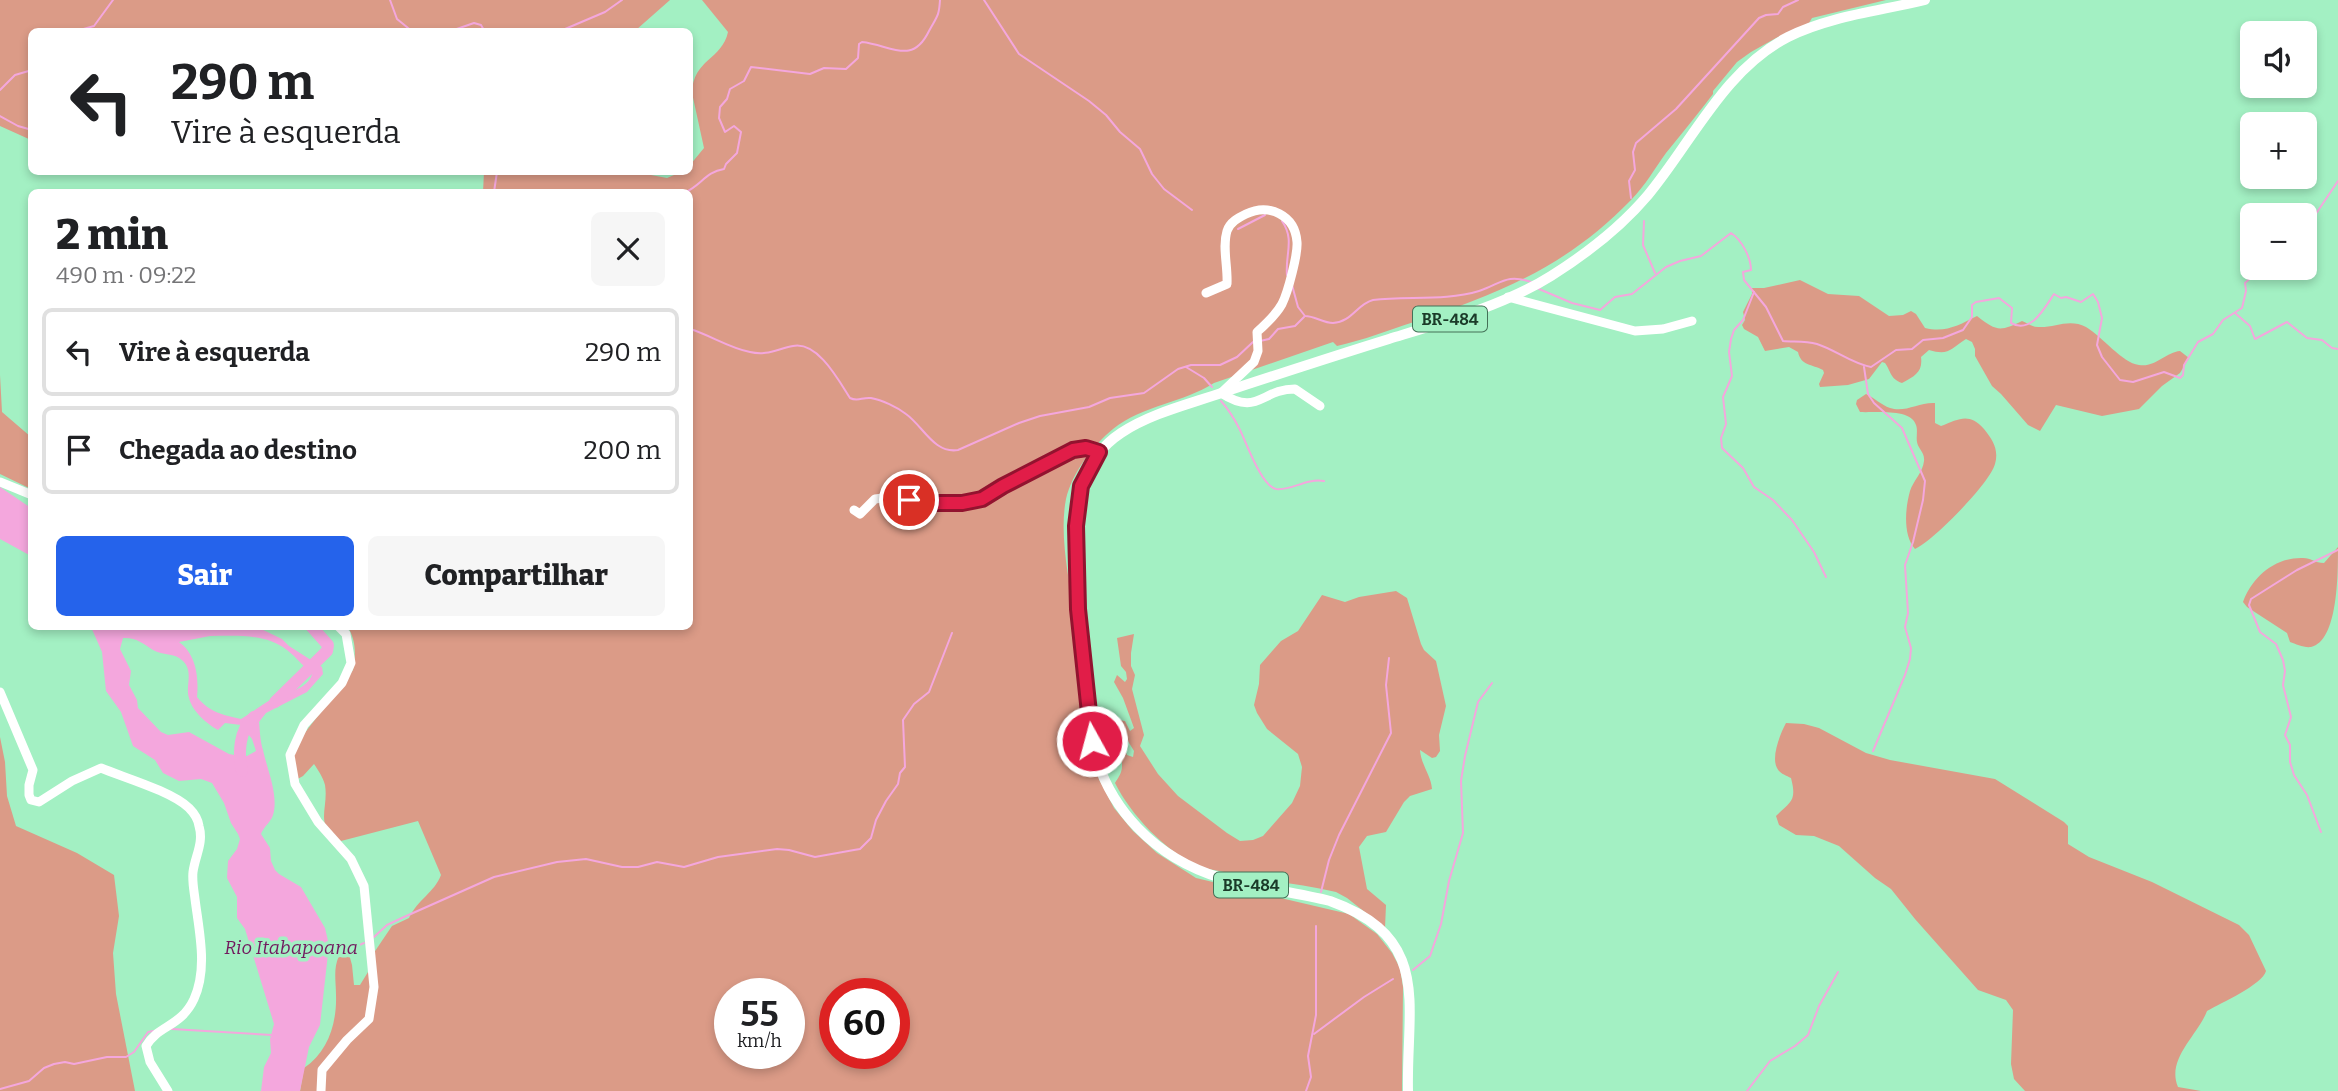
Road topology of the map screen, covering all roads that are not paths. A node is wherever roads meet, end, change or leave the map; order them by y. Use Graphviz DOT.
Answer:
graph roads {
  1 [pos="1926,0"];
  2 [pos="1206,293"];
  3 [pos="1508,297"];
  4 [pos="1692,321"];
  5 [pos="1222,393"];
  6 [pos="1320,406"];
  7 [pos="1099,452"];
  8 [pos="0,482"];
  9 [pos="28,493"];
  10 [pos="853,510"];
  11 [pos="342,630"];
  12 [pos="0,692"];
  13 [pos="168,1091"];
  14 [pos="321,1091"];
  15 [pos="1408,1091"];
  1 -- 3 [label="main road, BR-484"];
  2 -- 5 [label="street"];
  3 -- 4 [label="street"];
  3 -- 5 [label="main road, BR-484"];
  5 -- 6 [label="street"];
  5 -- 7 [label="main road, BR-484"];
  7 -- 10 [label="street"];
  7 -- 15 [label="main road, BR-484"];
  8 -- 9 [label="street"];
  11 -- 14 [label="street"];
  12 -- 13 [label="street"];
}
